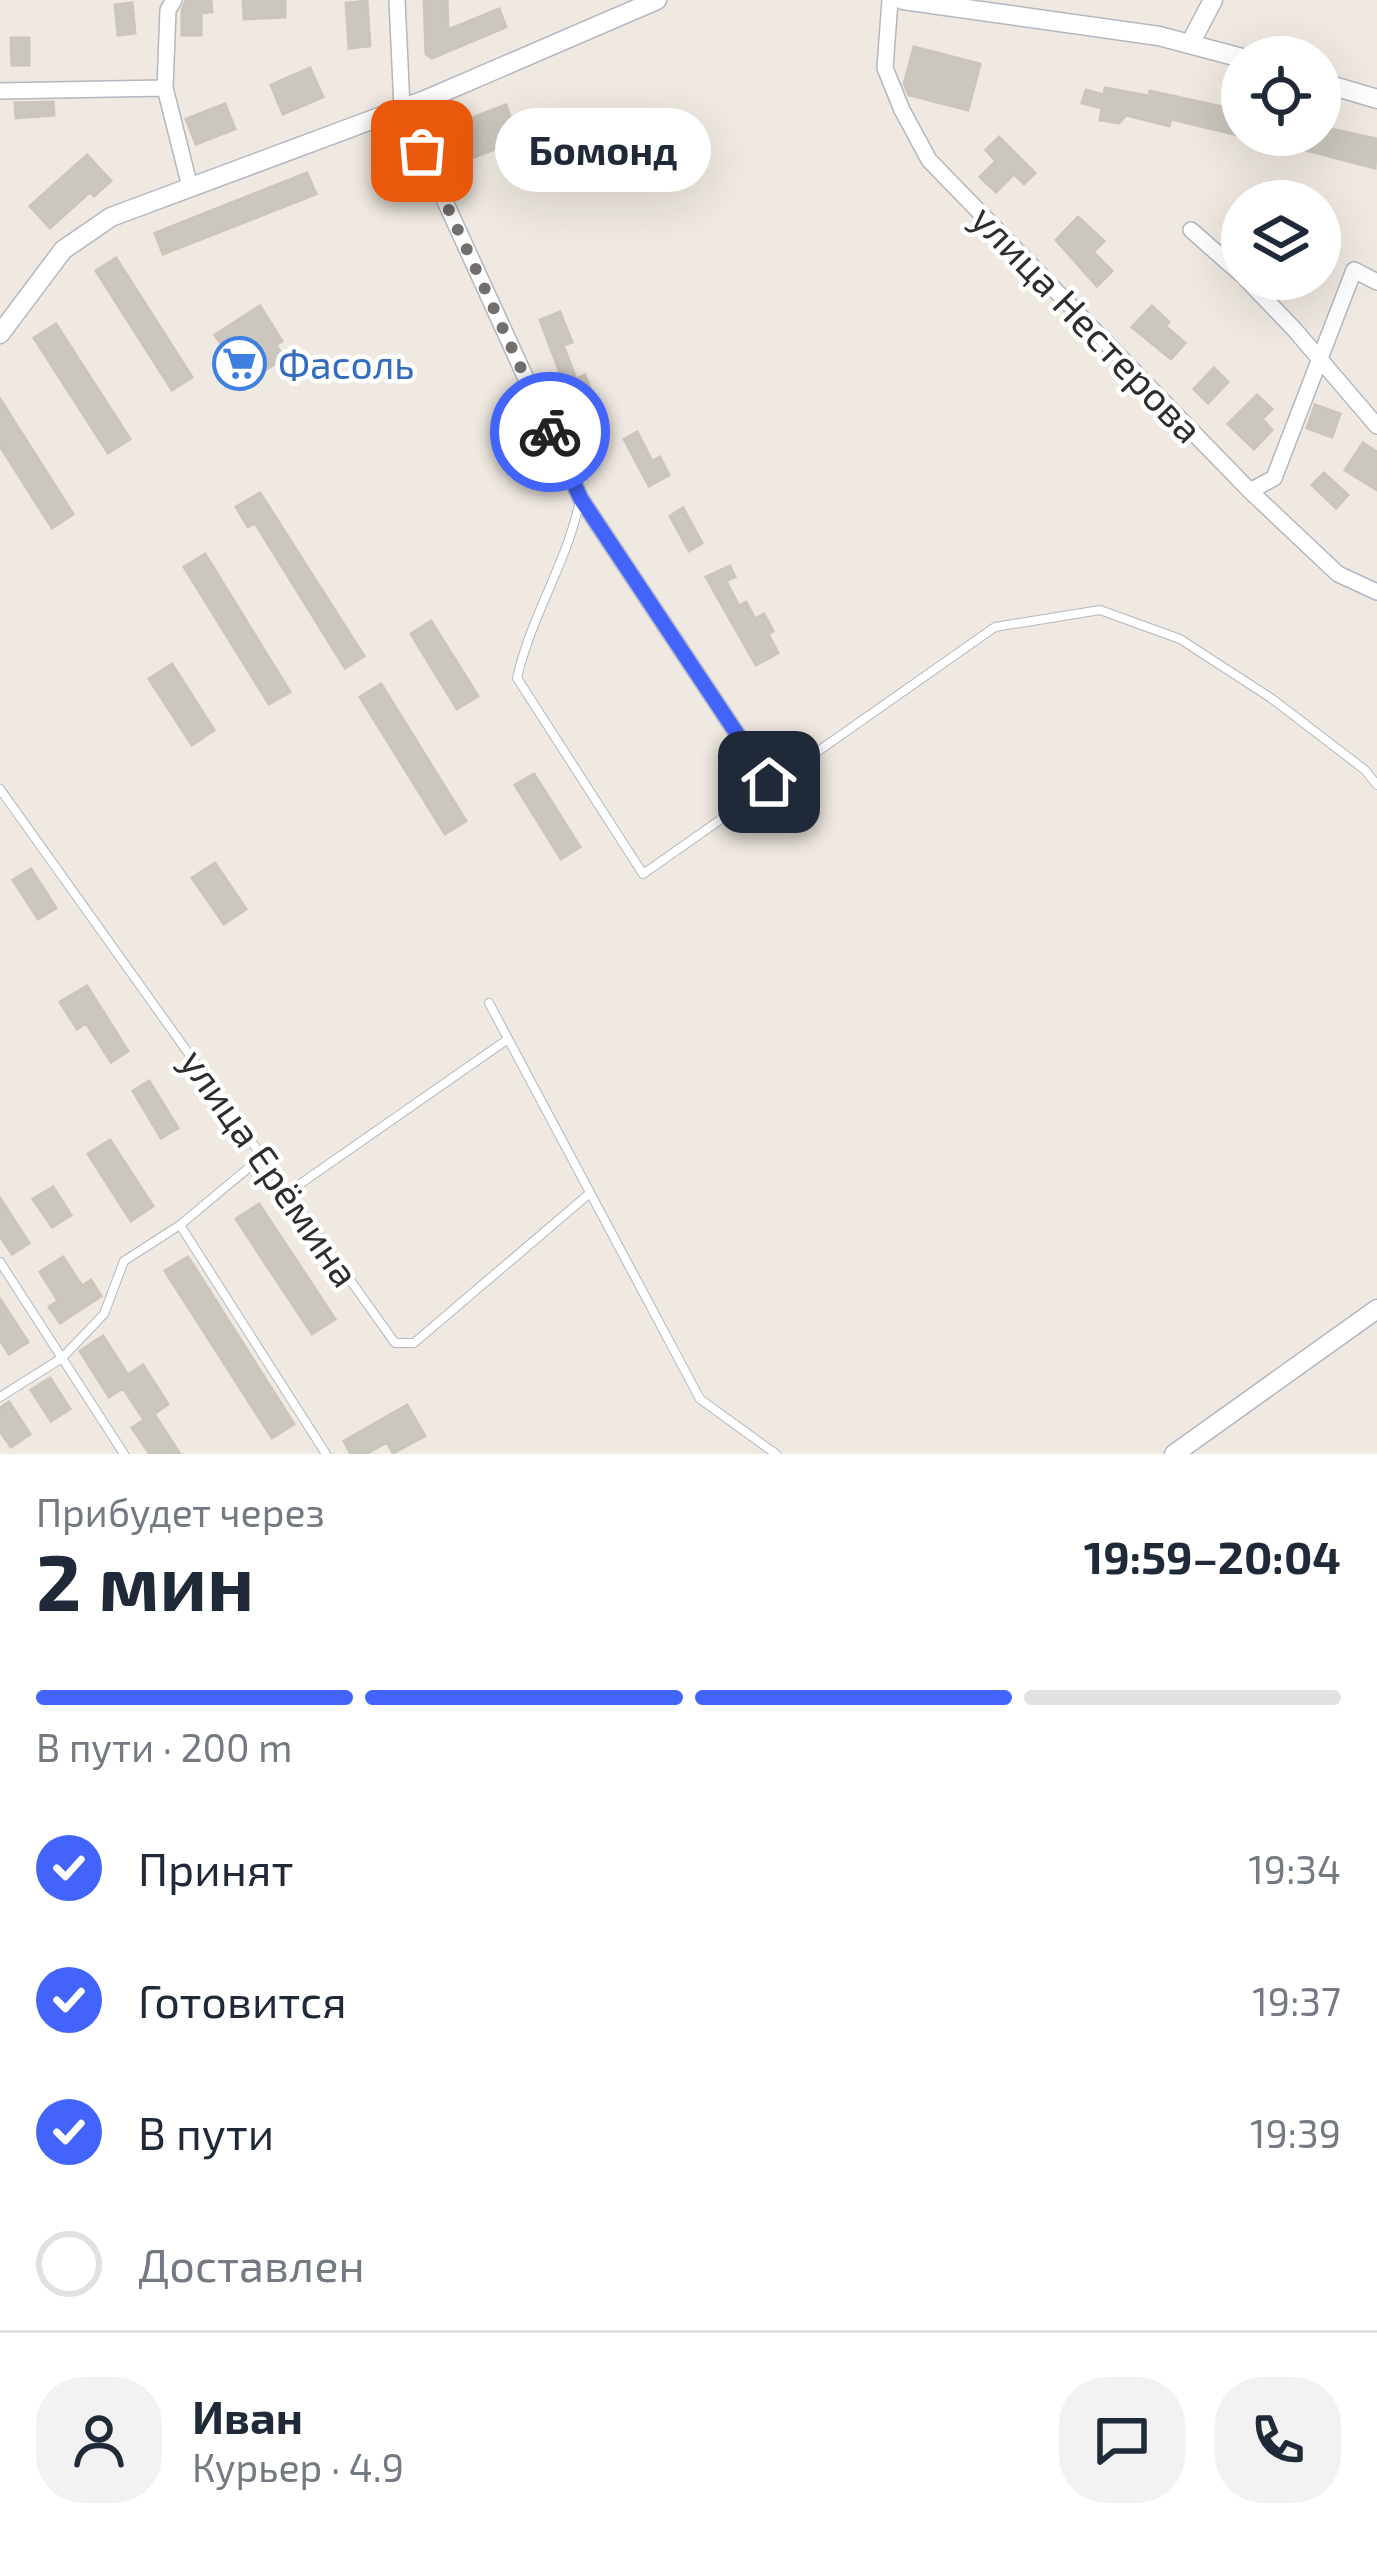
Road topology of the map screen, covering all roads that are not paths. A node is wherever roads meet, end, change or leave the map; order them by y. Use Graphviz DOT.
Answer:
graph roads {
  1 [pos="174,0"];
  2 [pos="398,0"];
  3 [pos="657,0"];
  4 [pos="890,0"];
  5 [pos="903,0"];
  6 [pos="1213,0"];
  7 [pos="1191,42"];
  8 [pos="1221,51"];
  9 [pos="164,88"];
  10 [pos="1341,88"];
  11 [pos="0,91"];
  12 [pos="1377,99"];
  13 [pos="402,107"];
  14 [pos="190,187"];
  15 [pos="1191,230"];
  16 [pos="1221,257"];
  17 [pos="1377,282"];
  18 [pos="1265,300"];
  19 [pos="0,334"];
  20 [pos="1321,361"];
  21 [pos="1377,426"];
  22 [pos="1250,491"];
  23 [pos="581,499"];
  24 [pos="1377,592"];
  25 [pos="769,782"];
  26 [pos="1377,785"];
  27 [pos="0,789"];
  28 [pos="489,1003"];
  29 [pos="508,1039"];
  30 [pos="264,1155"];
  31 [pos="290,1191"];
  32 [pos="590,1193"];
  33 [pos="180,1225"];
  34 [pos="0,1262"];
  35 [pos="1377,1309"];
  36 [pos="62,1358"];
  37 [pos="0,1397"];
  38 [pos="124,1454"];
  39 [pos="326,1454"];
  40 [pos="776,1454"];
  41 [pos="1174,1454"];
  1 -- 9 [label="street"];
  2 -- 13 [label="street"];
  3 -- 13 [label="street"];
  4 -- 22 [label="street, улица Нестерова"];
  5 -- 7 [label="street"];
  6 -- 7 [label="street"];
  7 -- 8 [label="street"];
  9 -- 11 [label="street"];
  9 -- 14 [label="street"];
  10 -- 12 [label="street"];
  13 -- 14 [label="street"];
  13 -- 23 [label="street"];
  14 -- 19 [label="street"];
  15 -- 16 [label="street"];
  17 -- 20 [label="street"];
  18 -- 20 [label="street"];
  20 -- 21 [label="street"];
  20 -- 22 [label="street"];
  22 -- 24 [label="street, улица Нестерова"];
  23 -- 25 [label="street"];
  23 -- 25 [label="lane"];
  25 -- 26 [label="lane"];
  27 -- 30 [label="lane, улица Ерёмина"];
  28 -- 29 [label="lane"];
  29 -- 31 [label="lane"];
  29 -- 32 [label="lane"];
  30 -- 31 [label="lane, улица Ерёмина"];
  30 -- 33 [label="lane"];
  31 -- 32 [label="lane, улица Ерёмина"];
  32 -- 40 [label="lane"];
  33 -- 36 [label="lane"];
  33 -- 39 [label="lane"];
  34 -- 36 [label="lane"];
  35 -- 41 [label="street"];
  36 -- 37 [label="lane"];
  36 -- 38 [label="lane"];
}
